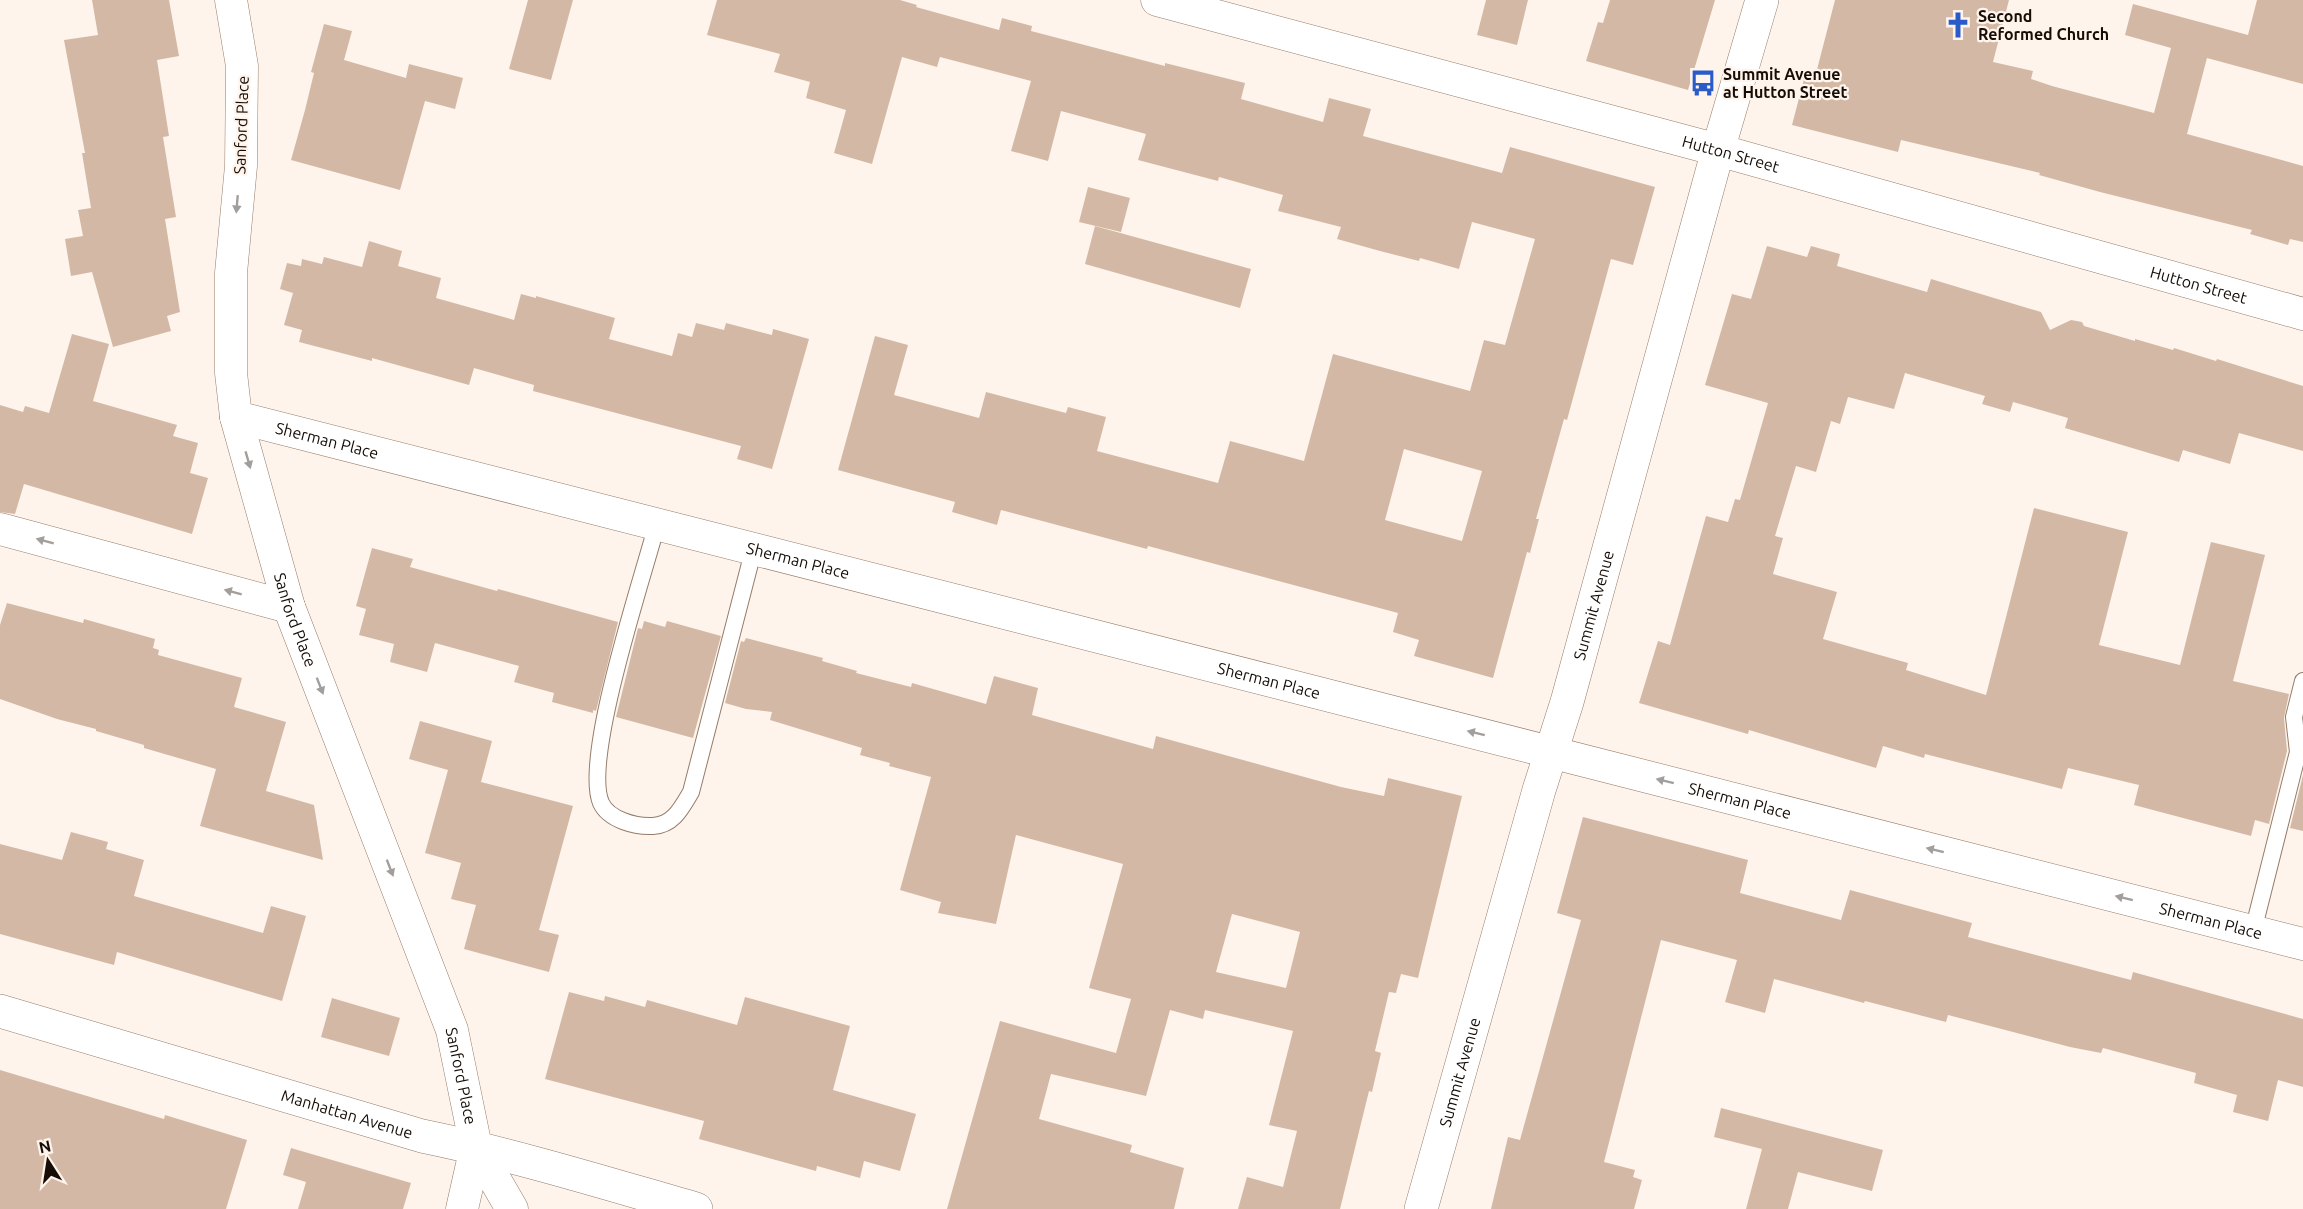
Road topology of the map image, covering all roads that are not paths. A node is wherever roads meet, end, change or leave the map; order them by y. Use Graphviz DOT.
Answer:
graph roads {
  1 [pos="231,0"];
  2 [pos="1157,0"];
  3 [pos="1762,0"];
  4 [pos="1718,150"];
  5 [pos="2303,314"];
  6 [pos="236,417"];
  7 [pos="657,524"];
  8 [pos="0,530"];
  9 [pos="754,548"];
  10 [pos="290,607"];
  11 [pos="2303,681"];
  12 [pos="2300,748"];
  13 [pos="1551,752"];
  14 [pos="2253,931"];
  15 [pos="2303,944"];
  16 [pos="0,1011"];
  17 [pos="476,1147"];
  18 [pos="462,1209"];
  19 [pos="512,1209"];
  20 [pos="696,1209"];
  21 [pos="1420,1209"];
  1 -- 6 [label="street, Sanford Place, one-way"];
  2 -- 4 [label="street, Hutton Street"];
  3 -- 4 [label="street, Summit Avenue"];
  4 -- 5 [label="street, Hutton Street"];
  4 -- 13 [label="street, Summit Avenue"];
  6 -- 7 [label="street, Sherman Place"];
  6 -- 10 [label="street, Sanford Place, one-way"];
  7 -- 9 [label="street, Sherman Place"];
  7 -- 9 [label="lane"];
  10 -- 8 [label="street, one-way"];
  13 -- 9 [label="street, Sherman Place, one-way"];
  10 -- 17 [label="street, Sanford Place, one-way"];
  11 -- 12 [label="lane"];
  12 -- 14 [label="lane"];
  14 -- 13 [label="street, Sherman Place, one-way"];
  13 -- 21 [label="street, Summit Avenue"];
  14 -- 15 [label="street, Sherman Place"];
  16 -- 17 [label="street, Manhattan Avenue"];
  17 -- 18 [label="street"];
  17 -- 19 [label="street, Sanford Place"];
  17 -- 20 [label="street, Manhattan Avenue"];
}
